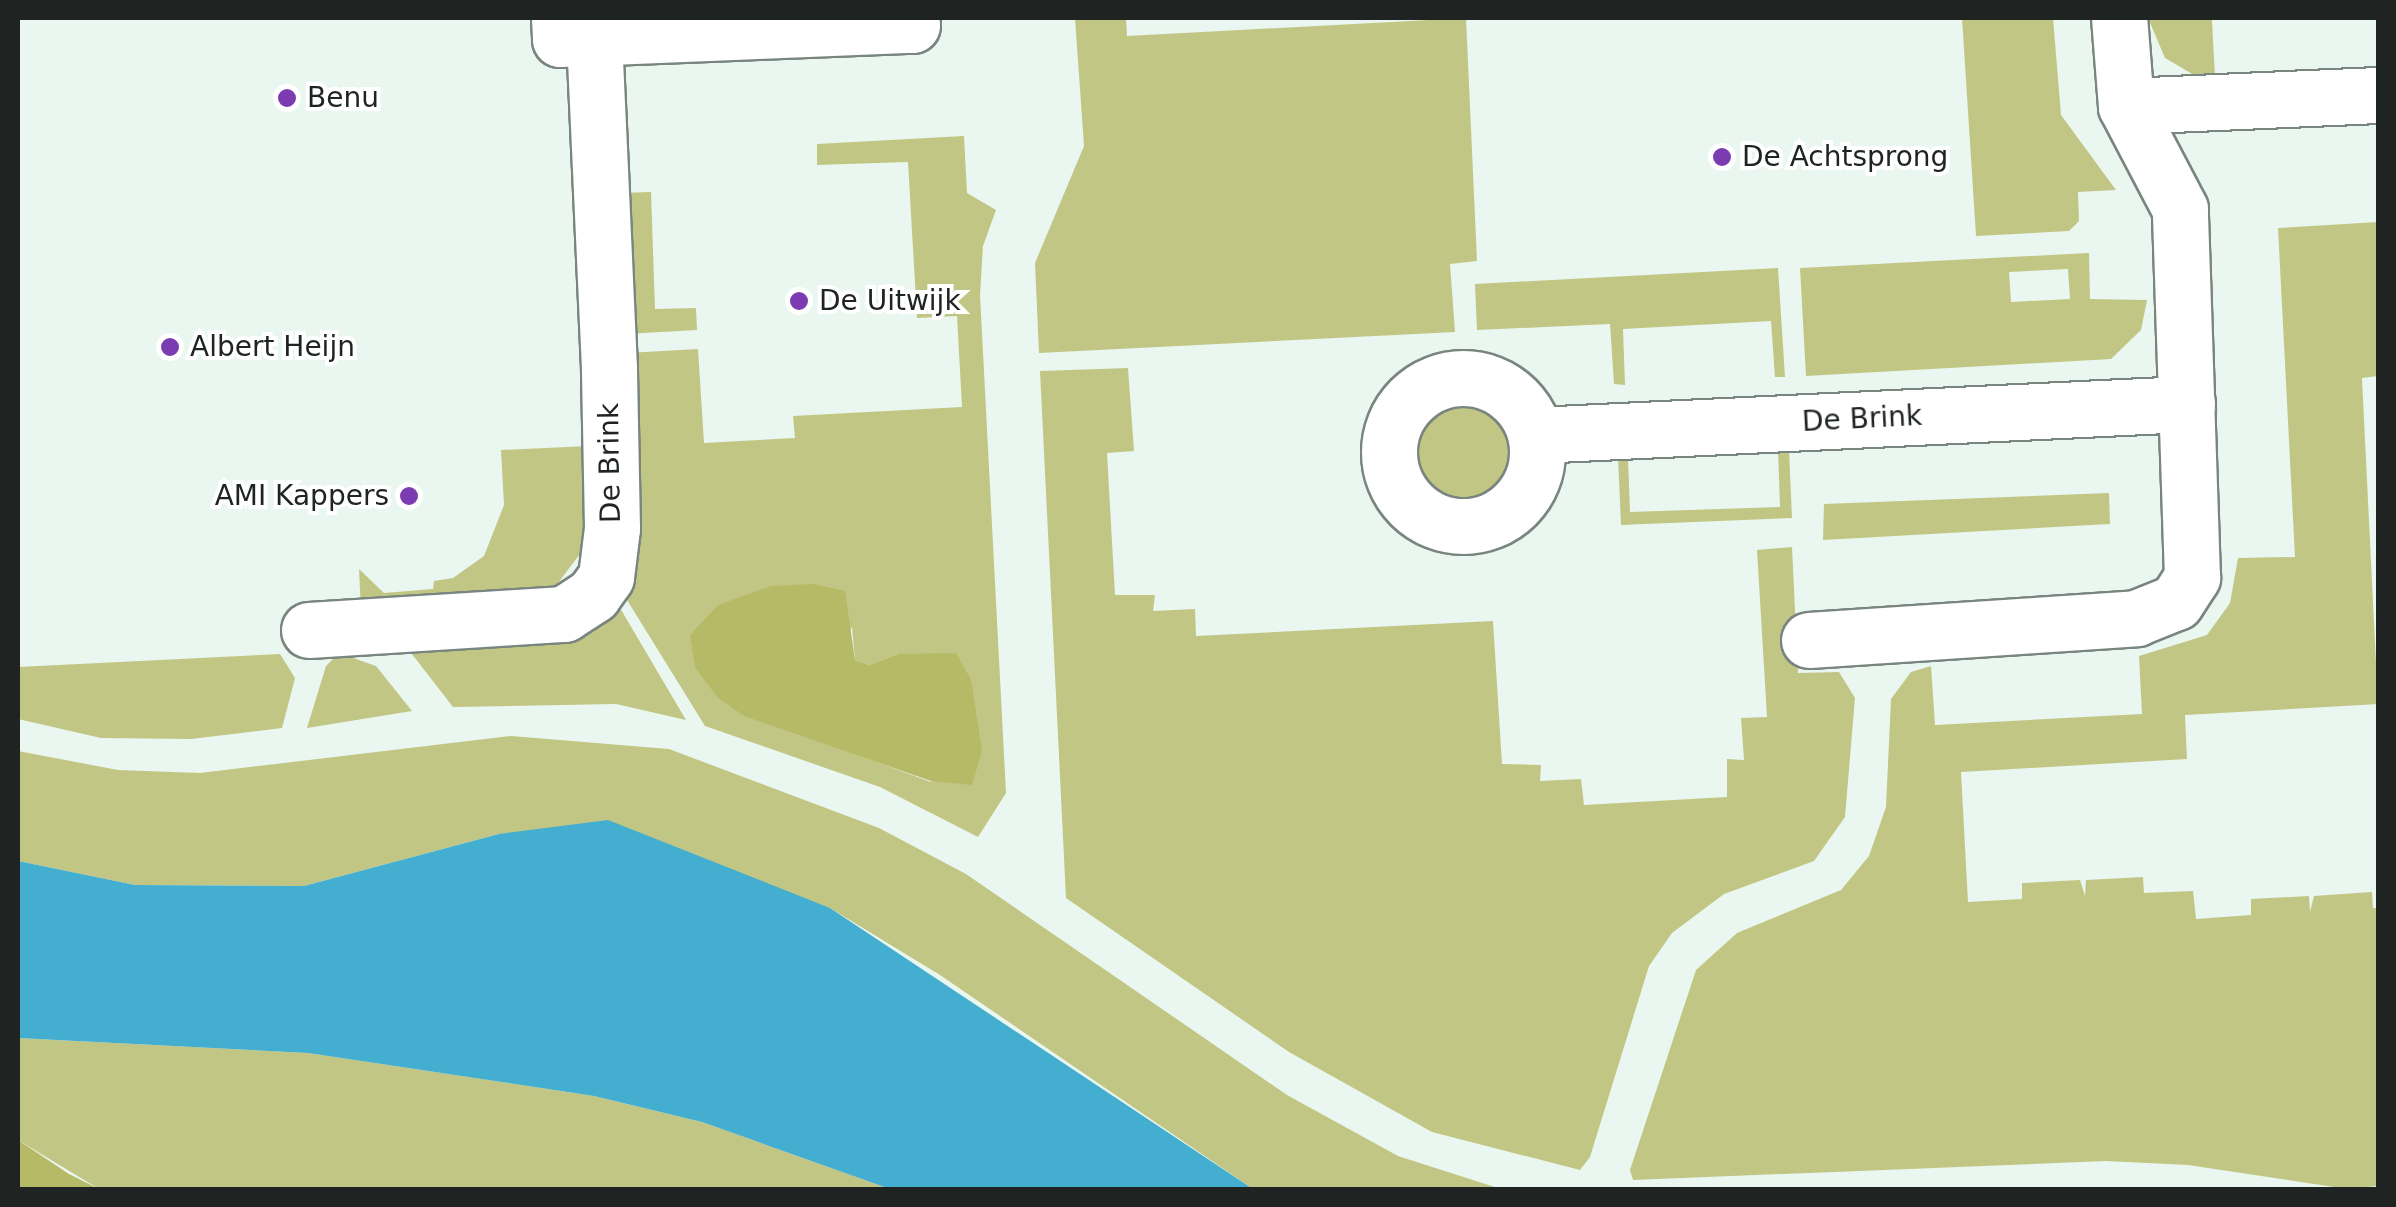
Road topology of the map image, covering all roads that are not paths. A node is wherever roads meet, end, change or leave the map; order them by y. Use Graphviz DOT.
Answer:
graph roads {
  1 [pos="911,18"];
  2 [pos="2119,18"];
  3 [pos="576,28"];
  4 [pos="2378,95"];
  5 [pos="2126,106"];
  6 [pos="2187,404"];
  7 [pos="1536,434"];
  8 [pos="309,630"];
  9 [pos="1809,640"];
  1 -- 3 [label="street, De Brink"];
  2 -- 5 [label="street"];
  3 -- 8 [label="street, De Brink"];
  4 -- 5 [label="street"];
  5 -- 6 [label="street"];
  6 -- 7 [label="street, De Brink"];
  6 -- 9 [label="street"];
}
